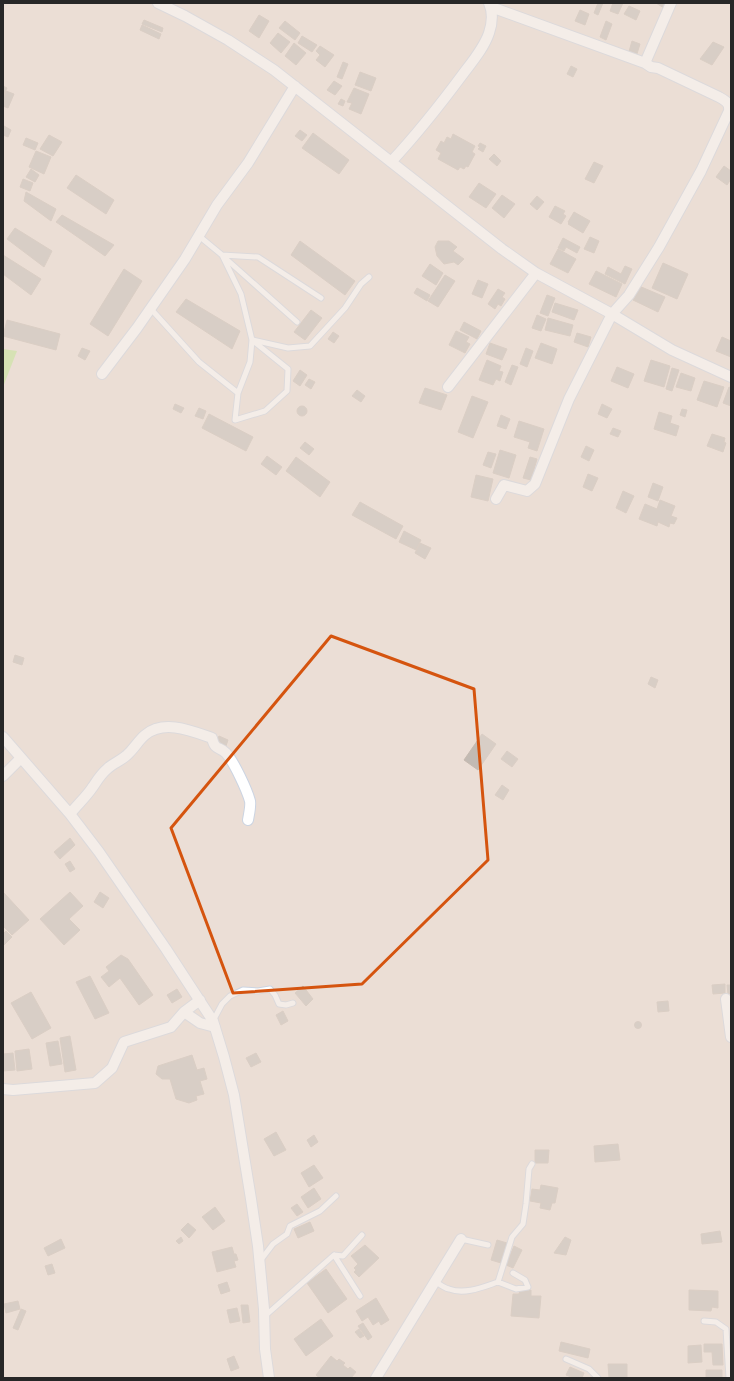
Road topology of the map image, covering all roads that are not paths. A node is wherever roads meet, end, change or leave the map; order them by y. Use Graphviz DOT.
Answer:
graph roads {
  1 [pos="158,3"];
  2 [pos="671,3"];
  3 [pos="490,5"];
  4 [pos="645,62"];
  5 [pos="295,86"];
  6 [pos="391,162"];
  7 [pos="199,236"];
  8 [pos="222,255"];
  9 [pos="536,273"];
  10 [pos="369,277"];
  11 [pos="321,298"];
  12 [pos="151,309"];
  13 [pos="612,314"];
  14 [pos="297,322"];
  15 [pos="252,340"];
  16 [pos="102,374"];
  17 [pos="731,377"];
  18 [pos="448,387"];
  19 [pos="238,393"];
  20 [pos="496,499"];
  21 [pos="3,737"];
  22 [pos="21,758"];
  23 [pos="3,776"];
  24 [pos="70,814"];
  25 [pos="248,820"];
  26 [pos="726,999"];
  27 [pos="200,1000"];
  28 [pos="293,1003"];
  29 [pos="184,1012"];
  30 [pos="214,1024"];
  31 [pos="731,1037"];
  32 [pos="3,1089"];
  33 [pos="532,1164"];
  34 [pos="336,1196"];
  35 [pos="362,1236"];
  36 [pos="461,1239"];
  37 [pos="488,1245"];
  38 [pos="334,1255"];
  39 [pos="259,1262"];
  40 [pos="513,1273"];
  41 [pos="435,1281"];
  42 [pos="498,1282"];
  43 [pos="360,1296"];
  44 [pos="264,1317"];
  45 [pos="704,1321"];
  46 [pos="566,1359"];
  47 [pos="269,1378"];
  48 [pos="376,1378"];
  49 [pos="598,1378"];
  50 [pos="729,1378"];
  1 -- 5 [label="street"];
  2 -- 4 [label="street"];
  3 -- 4 [label="street"];
  3 -- 6 [label="street"];
  4 -- 13 [label="street"];
  5 -- 6 [label="street"];
  5 -- 7 [label="street"];
  6 -- 9 [label="street"];
  7 -- 8 [label="lane"];
  7 -- 12 [label="street"];
  8 -- 11 [label="lane"];
  8 -- 14 [label="lane"];
  8 -- 15 [label="lane"];
  9 -- 13 [label="street"];
  9 -- 18 [label="street"];
  10 -- 15 [label="lane"];
  12 -- 16 [label="street"];
  12 -- 19 [label="lane"];
  13 -- 17 [label="street"];
  13 -- 20 [label="street"];
  15 -- 19 [label="lane"];
  15 -- 19 [label="lane"];
  21 -- 22 [label="street"];
  22 -- 23 [label="street"];
  22 -- 24 [label="street"];
  24 -- 25 [label="street"];
  24 -- 27 [label="street"];
  26 -- 31 [label="street"];
  27 -- 29 [label="street"];
  27 -- 30 [label="street"];
  28 -- 30 [label="lane"];
  29 -- 30 [label="street"];
  29 -- 32 [label="street"];
  30 -- 39 [label="street"];
  33 -- 42 [label="lane"];
  34 -- 39 [label="lane"];
  35 -- 38 [label="lane"];
  36 -- 37 [label="lane"];
  36 -- 41 [label="street"];
  38 -- 43 [label="lane"];
  38 -- 44 [label="lane"];
  39 -- 44 [label="street"];
  40 -- 42 [label="lane"];
  41 -- 42 [label="lane"];
  41 -- 48 [label="street"];
  44 -- 47 [label="street"];
  45 -- 50 [label="lane"];
  46 -- 49 [label="lane"];
}
